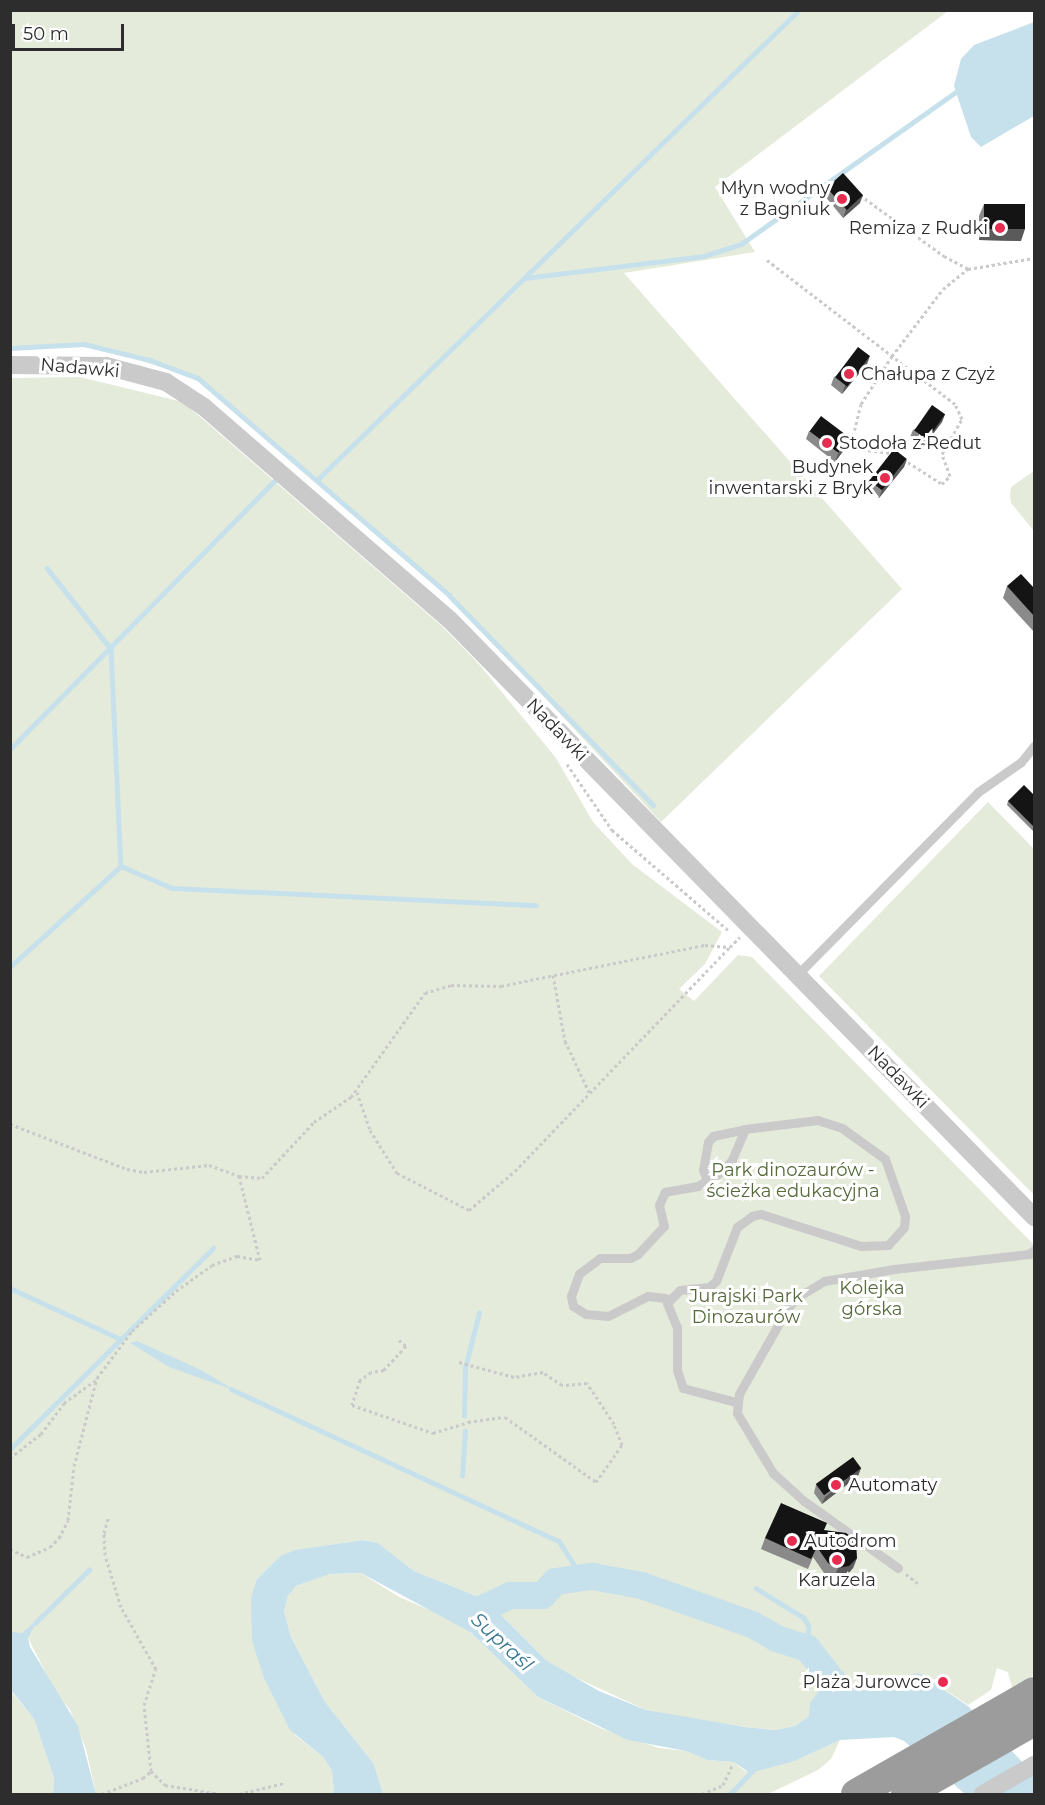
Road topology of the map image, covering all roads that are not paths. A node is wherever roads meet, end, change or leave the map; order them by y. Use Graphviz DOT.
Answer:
graph roads {
  1 [pos="10,365"];
  2 [pos="1035,746"];
  3 [pos="797,975"];
  4 [pos="744,1129"];
  5 [pos="708,1182"];
  6 [pos="1035,1217"];
  7 [pos="1035,1250"];
  8 [pos="668,1302"];
  9 [pos="736,1402"];
  10 [pos="898,1568"];
  11 [pos="1035,1692"];
  12 [pos="1035,1721"];
  13 [pos="1035,1765"];
  14 [pos="856,1794"];
  15 [pos="906,1794"];
  16 [pos="983,1794"];
  1 -- 3 [label="street, Nadawki"];
  2 -- 3 [label="lane"];
  3 -- 6 [label="street, Nadawki"];
  4 -- 5 [label="lane"];
  4 -- 5 [label="lane"];
  4 -- 8 [label="lane"];
  5 -- 8 [label="lane"];
  7 -- 9 [label="lane"];
  8 -- 9 [label="lane"];
  9 -- 10 [label="lane"];
  11 -- 14 [label="highway"];
  12 -- 15 [label="highway"];
  13 -- 16 [label="street"];
}
